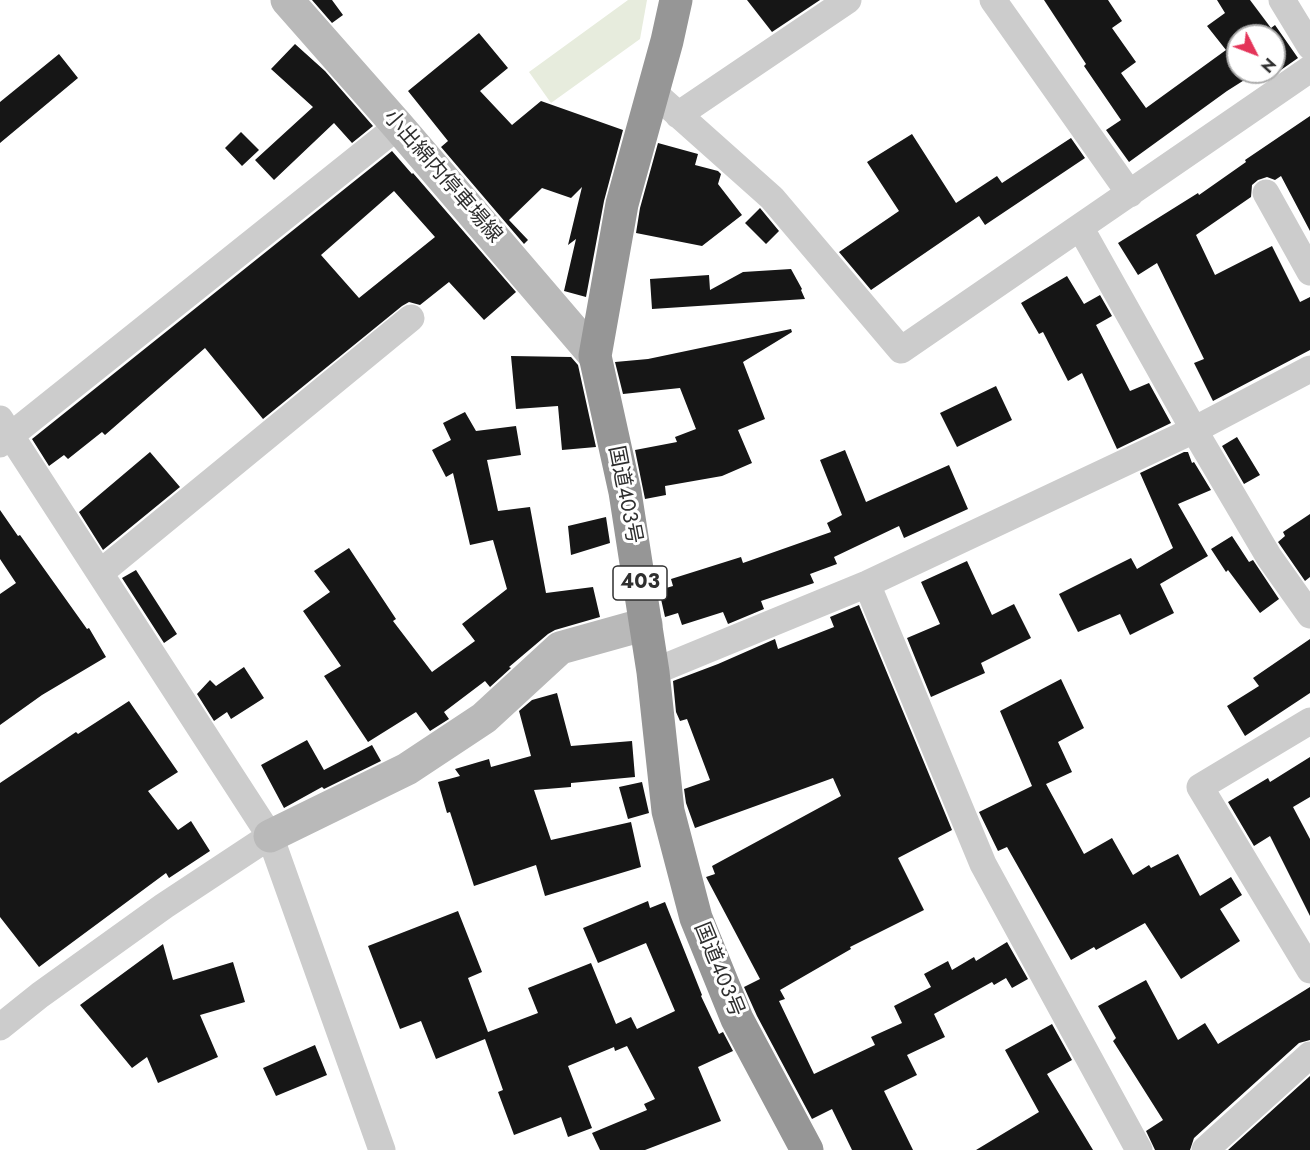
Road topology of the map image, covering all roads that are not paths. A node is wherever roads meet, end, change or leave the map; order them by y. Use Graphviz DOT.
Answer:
graph roads {
  1 [pos="287,0"];
  2 [pos="676,0"];
  3 [pos="848,0"];
  4 [pos="993,0"];
  5 [pos="1282,0"];
  6 [pos="1310,46"];
  7 [pos="1310,69"];
  8 [pos="653,92"];
  9 [pos="678,115"];
  10 [pos="398,126"];
  11 [pos="1266,193"];
  12 [pos="1130,194"];
  13 [pos="1080,228"];
  14 [pos="1310,272"];
  15 [pos="411,318"];
  16 [pos="595,356"];
  17 [pos="1310,369"];
  18 [pos="1194,430"];
  19 [pos="4,433"];
  20 [pos="100,573"];
  21 [pos="867,584"];
  22 [pos="1310,615"];
  23 [pos="646,624"];
  24 [pos="653,672"];
  25 [pos="1310,722"];
  26 [pos="270,836"];
  27 [pos="1310,970"];
  28 [pos="0,1027"];
  29 [pos="1310,1055"];
  30 [pos="382,1150"];
  31 [pos="807,1150"];
  32 [pos="1139,1150"];
  33 [pos="1205,1150"];
  1 -- 10 [label="main road, 小出綿内停車場線"];
  2 -- 8 [label="highway, 国道403号 / 403"];
  3 -- 9 [label="street"];
  4 -- 12 [label="street"];
  5 -- 6 [label="street"];
  7 -- 12 [label="street"];
  8 -- 9 [label="street"];
  8 -- 16 [label="highway, 国道403号 / 403"];
  9 -- 13 [label="street"];
  10 -- 16 [label="main road, 小出綿内停車場線"];
  10 -- 19 [label="street"];
  11 -- 14 [label="street"];
  12 -- 13 [label="street"];
  13 -- 18 [label="street"];
  15 -- 20 [label="street"];
  16 -- 23 [label="highway, 国道403号 / 403"];
  17 -- 18 [label="street"];
  18 -- 21 [label="street"];
  18 -- 22 [label="street"];
  19 -- 20 [label="street"];
  20 -- 26 [label="street"];
  21 -- 24 [label="street"];
  21 -- 32 [label="street"];
  23 -- 24 [label="highway, 国道403号 / 403"];
  23 -- 26 [label="main road"];
  24 -- 31 [label="highway, 国道403号 / 403"];
  25 -- 27 [label="street"];
  26 -- 28 [label="street"];
  26 -- 30 [label="street"];
  29 -- 33 [label="street"];
}
